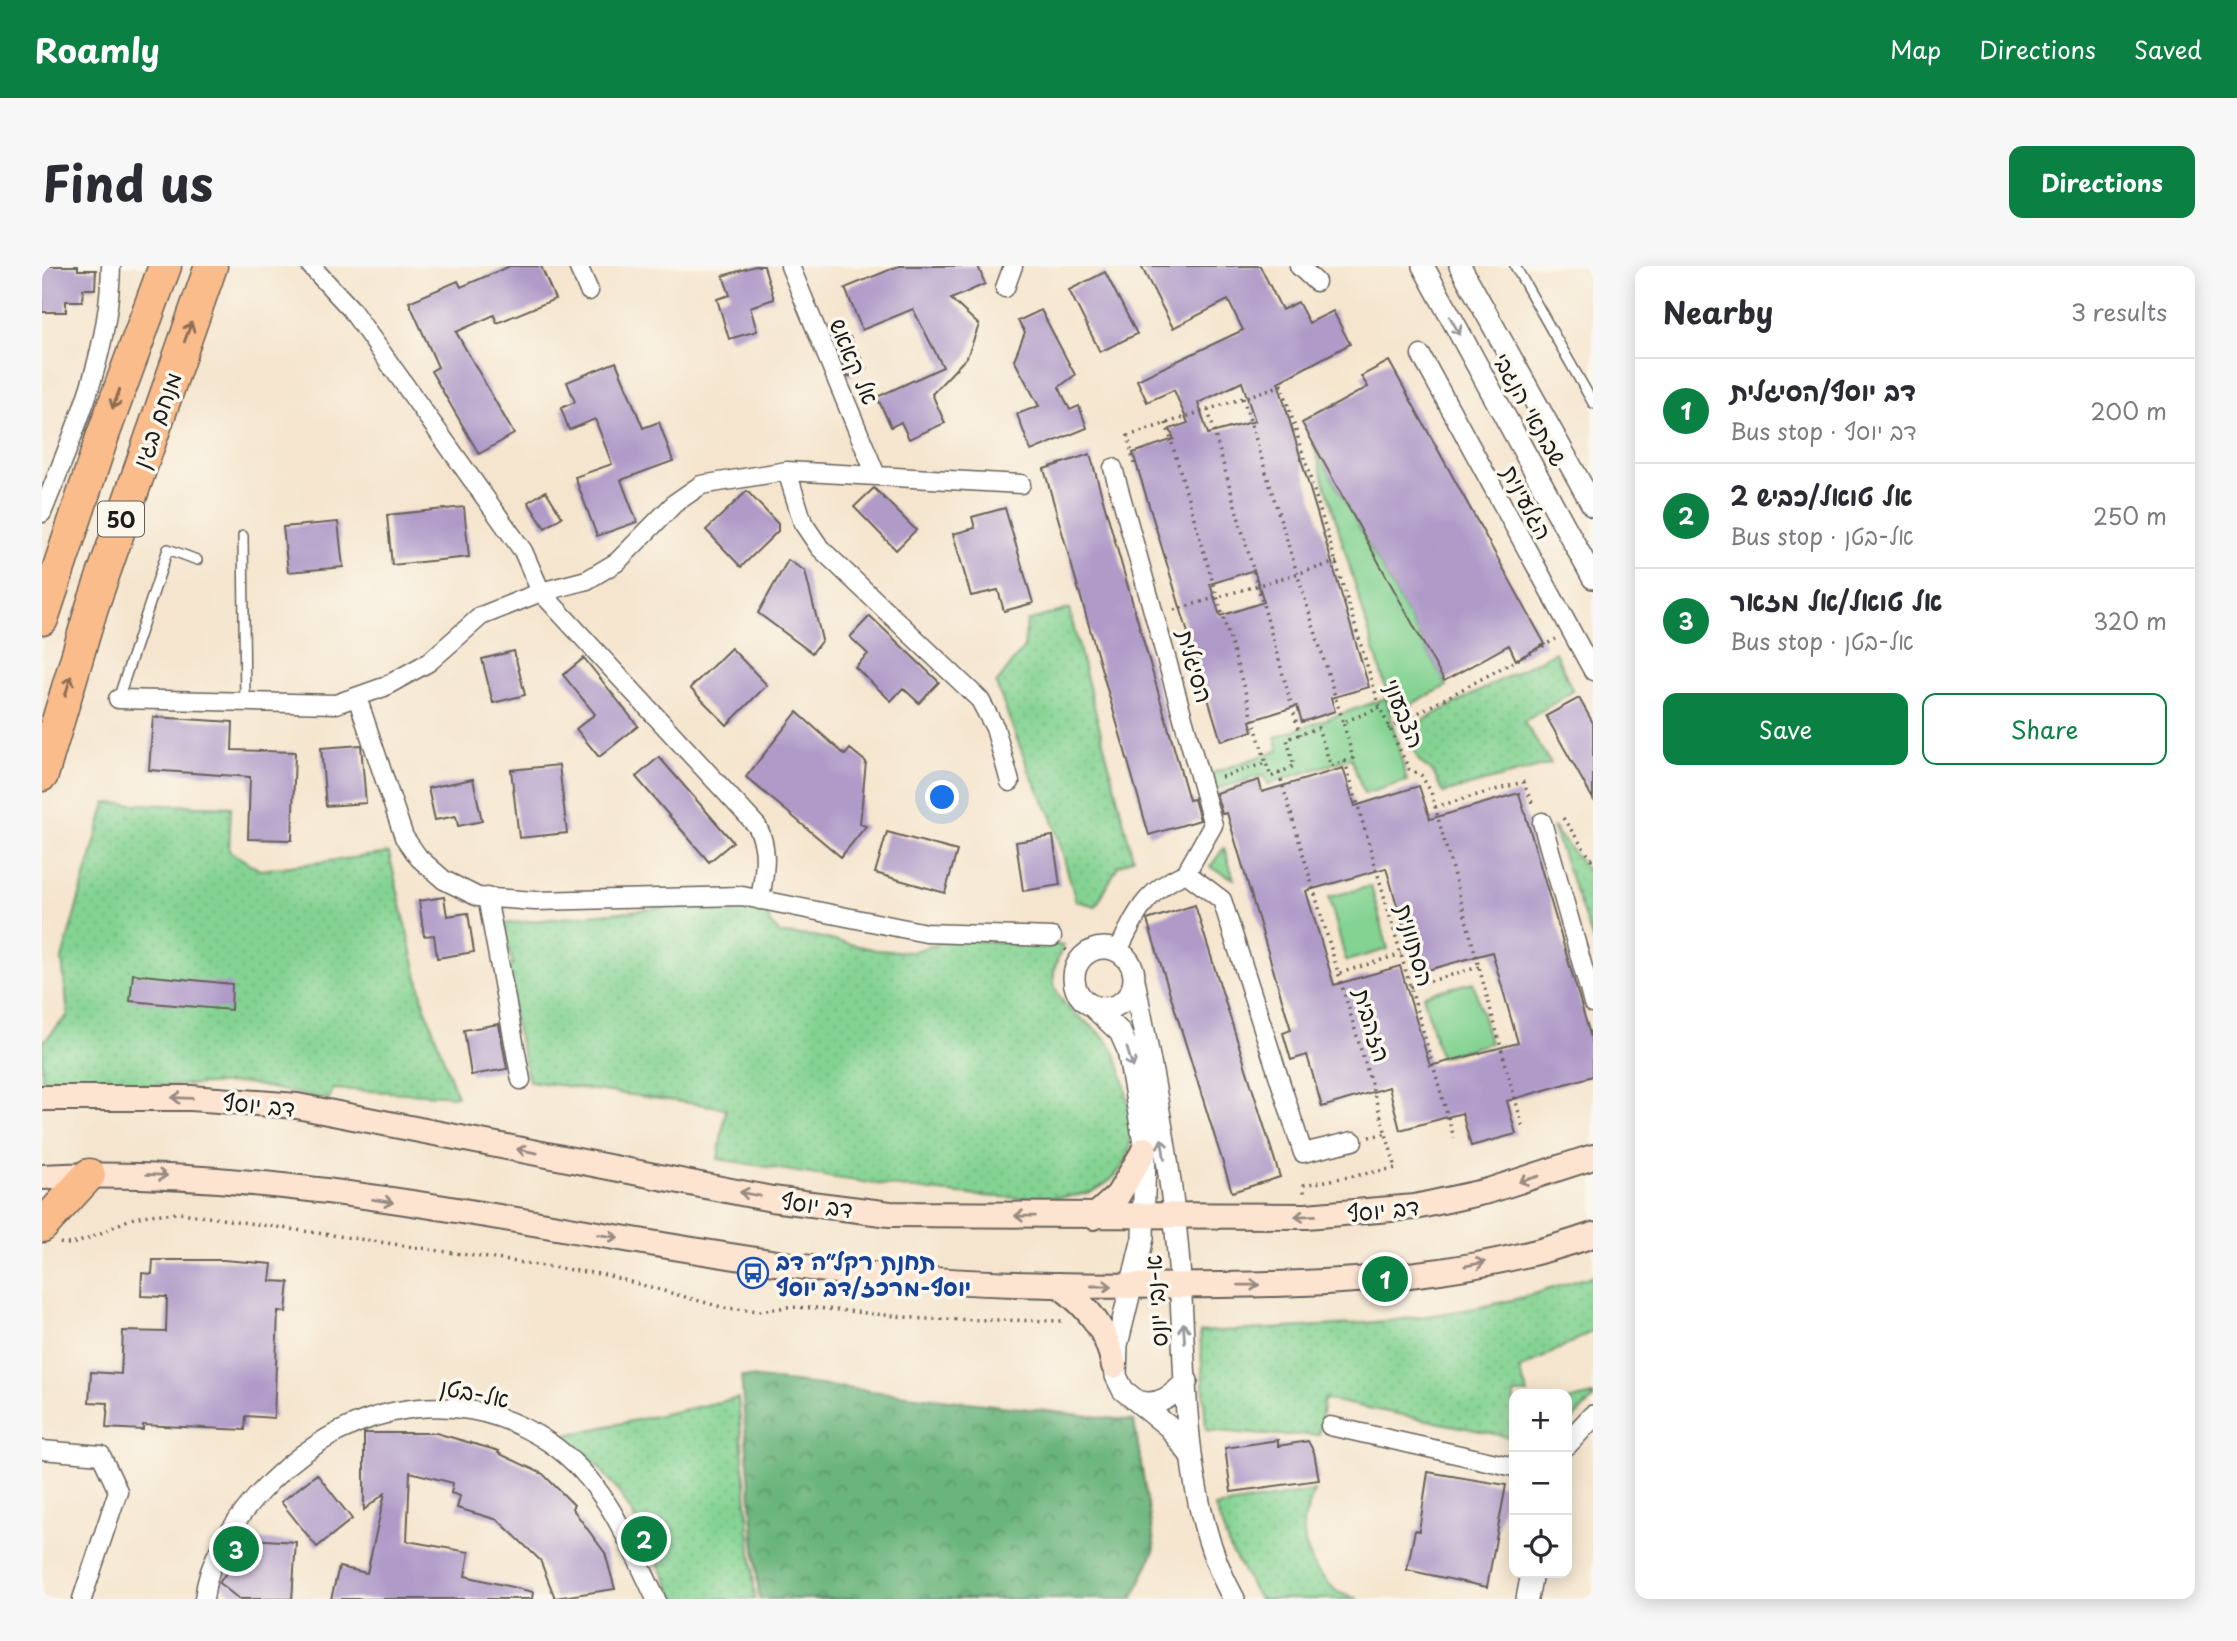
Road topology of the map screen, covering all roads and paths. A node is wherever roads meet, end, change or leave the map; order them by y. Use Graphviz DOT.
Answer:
graph roads {
  1 [pos="111,266"];
  2 [pos="166,266"];
  3 [pos="211,266"];
  4 [pos="311,266"];
  5 [pos="578,266"];
  6 [pos="790,266"];
  7 [pos="1013,266"];
  8 [pos="1298,266"];
  9 [pos="1423,266"];
  10 [pos="1461,266"];
  11 [pos="1515,266"];
  12 [pos="1316,282"];
  13 [pos="1005,289"];
  14 [pos="589,291"];
  15 [pos="1421,355"];
  16 [pos="1243,398"];
  17 [pos="1593,404"];
  18 [pos="1207,410"];
  19 [pos="1166,423"];
  20 [pos="1128,436"];
  21 [pos="1113,468"];
  22 [pos="787,471"];
  23 [pos="876,475"];
  24 [pos="1021,484"];
  25 [pos="1593,506"];
  26 [pos="42,513"];
  27 [pos="243,536"];
  28 [pos="197,560"];
  29 [pos="1338,562"];
  30 [pos="1298,574"];
  31 [pos="1593,578"];
  32 [pos="1258,586"];
  33 [pos="541,592"];
  34 [pos="1217,598"];
  35 [pos="1155,616"];
  36 [pos="42,619"];
  37 [pos="1570,632"];
  38 [pos="1593,671"];
  39 [pos="357,697"];
  40 [pos="118,699"];
  41 [pos="244,703"];
  42 [pos="1380,708"];
  43 [pos="1343,722"];
  44 [pos="1388,729"];
  45 [pos="1300,734"];
  46 [pos="1345,761"];
  47 [pos="1266,763"];
  48 [pos="1279,773"];
  49 [pos="42,775"];
  50 [pos="1010,782"];
  51 [pos="1201,783"];
  52 [pos="1435,807"];
  53 [pos="1560,815"];
  54 [pos="1539,817"];
  55 [pos="1593,858"];
  56 [pos="1186,873"];
  57 [pos="487,897"];
  58 [pos="760,900"];
  59 [pos="1052,937"];
  60 [pos="1118,951"];
  61 [pos="1401,954"];
  62 [pos="1479,967"];
  63 [pos="1340,973"];
  64 [pos="1134,980"];
  65 [pos="1410,987"];
  66 [pos="1593,1003"];
  67 [pos="1091,1005"];
  68 [pos="521,1080"];
  69 [pos="42,1098"];
  70 [pos="1522,1128"];
  71 [pos="1454,1138"];
  72 [pos="1353,1141"];
  73 [pos="1145,1149"];
  74 [pos="1593,1157"];
  75 [pos="89,1175"];
  76 [pos="42,1177"];
  77 [pos="1306,1216"];
  78 [pos="1094,1217"];
  79 [pos="1145,1217"];
  80 [pos="1174,1217"];
  81 [pos="46,1231"];
  82 [pos="1593,1235"];
  83 [pos="1059,1285"];
  84 [pos="1133,1286"];
  85 [pos="1181,1286"];
  86 [pos="1095,1318"];
  87 [pos="1115,1366"];
  88 [pos="1187,1381"];
  89 [pos="1140,1402"];
  90 [pos="1593,1416"];
  91 [pos="1330,1426"];
  92 [pos="1572,1439"];
  93 [pos="42,1450"];
  94 [pos="1193,1458"];
  95 [pos="1509,1466"];
  96 [pos="1531,1578"];
  97 [pos="82,1599"];
  98 [pos="204,1599"];
  99 [pos="656,1599"];
  100 [pos="1234,1599"];
  101 [pos="1527,1599"];
  1 -- 26 [label="street"];
  2 -- 36 [label="highway, מנחם בגין / 50, one-way"];
  49 -- 3 [label="highway, מנחם בגין / 50, one-way"];
  4 -- 33 [label="street"];
  5 -- 14 [label="street"];
  6 -- 23 [label="street, אל קאאש"];
  7 -- 13 [label="street"];
  8 -- 12 [label="street"];
  9 -- 31 [label="street, שבתאי הנגבי, one-way"];
  10 -- 25 [label="street, שבתאי הנגבי"];
  11 -- 17 [label="lane"];
  15 -- 37 [label="street, הגלעינית"];
  16 -- 18 [label="path"];
  16 -- 29 [label="path, הצבעוני"];
  16 -- 30 [label="path"];
  18 -- 19 [label="path"];
  18 -- 32 [label="path"];
  19 -- 20 [label="path"];
  19 -- 34 [label="path"];
  21 -- 35 [label="street, הסיגלית"];
  22 -- 23 [label="street"];
  22 -- 33 [label="street"];
  22 -- 50 [label="street"];
  23 -- 24 [label="street"];
  27 -- 41 [label="lane"];
  28 -- 40 [label="lane"];
  29 -- 30 [label="path"];
  29 -- 42 [label="path, הצבעוני"];
  30 -- 32 [label="path"];
  30 -- 43 [label="path"];
  32 -- 34 [label="path"];
  32 -- 45 [label="path"];
  33 -- 39 [label="street"];
  33 -- 58 [label="street"];
  34 -- 35 [label="path"];
  34 -- 47 [label="path"];
  35 -- 51 [label="street, הסיגלית"];
  37 -- 38 [label="street, הגלעינית"];
  37 -- 44 [label="path"];
  39 -- 41 [label="street"];
  39 -- 57 [label="street"];
  40 -- 41 [label="street"];
  42 -- 43 [label="path"];
  42 -- 44 [label="path, הצבעוני"];
  43 -- 46 [label="path, הסתוונית"];
  44 -- 52 [label="path, הצבעוני"];
  45 -- 46 [label="path"];
  45 -- 48 [label="path"];
  46 -- 61 [label="path, הסתוונית"];
  47 -- 48 [label="path"];
  47 -- 51 [label="path"];
  48 -- 63 [label="path, הזהבית"];
  51 -- 56 [label="street, הסיגלית"];
  52 -- 54 [label="path"];
  52 -- 62 [label="path, הצבעוני"];
  53 -- 55 [label="path"];
  54 -- 66 [label="street"];
  56 -- 60 [label="street, הסיגלית"];
  56 -- 72 [label="street"];
  57 -- 58 [label="street"];
  57 -- 68 [label="street"];
  58 -- 59 [label="street"];
  60 -- 64 [label="street"];
  60 -- 67 [label="street"];
  61 -- 63 [label="path"];
  61 -- 65 [label="path, הסתוונית"];
  62 -- 65 [label="path"];
  62 -- 70 [label="path, הצבעוני"];
  63 -- 77 [label="path, הזהבית"];
  64 -- 67 [label="street"];
  80 -- 64 [label="street, one-way"];
  65 -- 71 [label="path, הסתוונית"];
  67 -- 73 [label="street, one-way"];
  78 -- 69 [label="main road, דב יוסף, one-way"];
  73 -- 78 [label="main road"];
  73 -- 79 [label="street"];
  74 -- 77 [label="main road, דב יוסף, one-way"];
  75 -- 76 [label="main road"];
  75 -- 81 [label="highway"];
  75 -- 83 [label="main road, one-way"];
  77 -- 80 [label="main road, דב יוסף, one-way"];
  78 -- 79 [label="main road, דב יוסף"];
  79 -- 80 [label="main road, דב יוסף"];
  79 -- 84 [label="street"];
  80 -- 85 [label="street, א-נבי יונס"];
  81 -- 86 [label="path"];
  85 -- 82 [label="main road, one-way"];
  83 -- 84 [label="main road, one-way"];
  83 -- 86 [label="main road"];
  84 -- 85 [label="main road"];
  84 -- 87 [label="street, א-נבי יונס"];
  88 -- 85 [label="street, א-נבי יונס, one-way"];
  86 -- 87 [label="main road"];
  87 -- 89 [label="street"];
  88 -- 89 [label="street"];
  88 -- 94 [label="street, א-נבי יונס"];
  89 -- 94 [label="street"];
  90 -- 92 [label="street"];
  91 -- 95 [label="street"];
  93 -- 97 [label="street"];
  94 -- 100 [label="street, א-נבי יונס"];
  96 -- 101 [label="street"];
  98 -- 99 [label="street, אל-בטן"];
}
